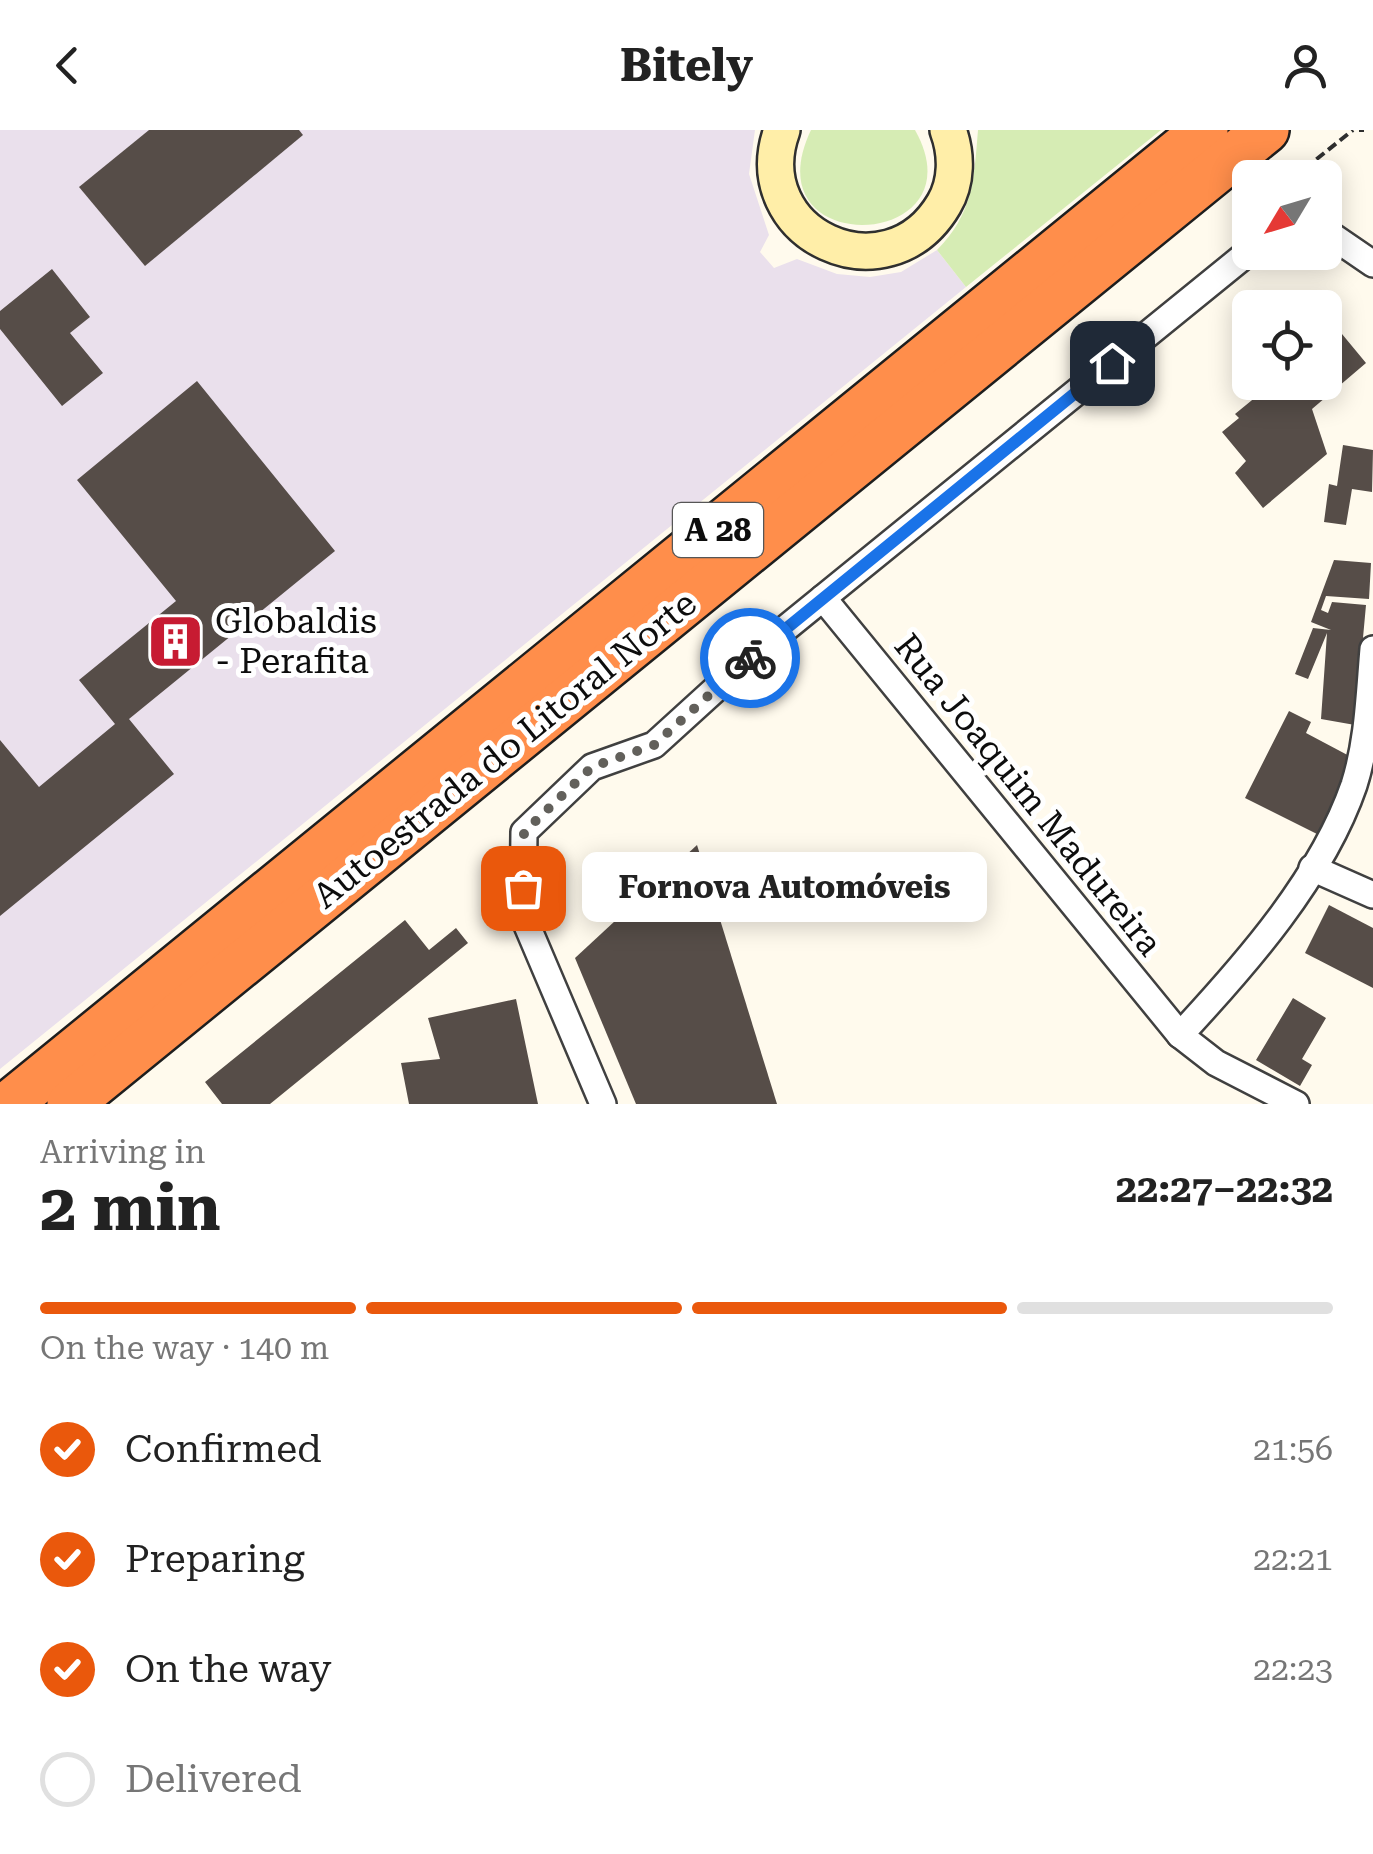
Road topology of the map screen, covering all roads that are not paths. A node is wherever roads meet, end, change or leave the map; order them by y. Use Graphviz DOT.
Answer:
graph roads {
  1 [pos="782,130"];
  2 [pos="1205,130"];
  3 [pos="1266,130"];
  4 [pos="955,135"];
  5 [pos="1342,243"];
  6 [pos="1373,264"];
  7 [pos="1232,266"];
  8 [pos="823,598"];
  9 [pos="1373,648"];
  10 [pos="1312,868"];
  11 [pos="1373,896"];
  12 [pos="1180,1035"];
  13 [pos="10,1104"];
  14 [pos="70,1104"];
  15 [pos="603,1104"];
  16 [pos="1296,1104"];
  1 -- 4 [label="main road"];
  2 -- 13 [label="highway, Autoestrada do Litoral Norte / A 28"];
  3 -- 14 [label="highway, Autoestrada do Litoral Norte / A 28"];
  5 -- 6 [label="street"];
  7 -- 8 [label="street"];
  8 -- 12 [label="street, Rua Joaquim Madureira"];
  8 -- 15 [label="street"];
  9 -- 10 [label="street"];
  10 -- 11 [label="street"];
  10 -- 12 [label="street"];
  12 -- 16 [label="street, Rua Joaquim Madureira"];
}
